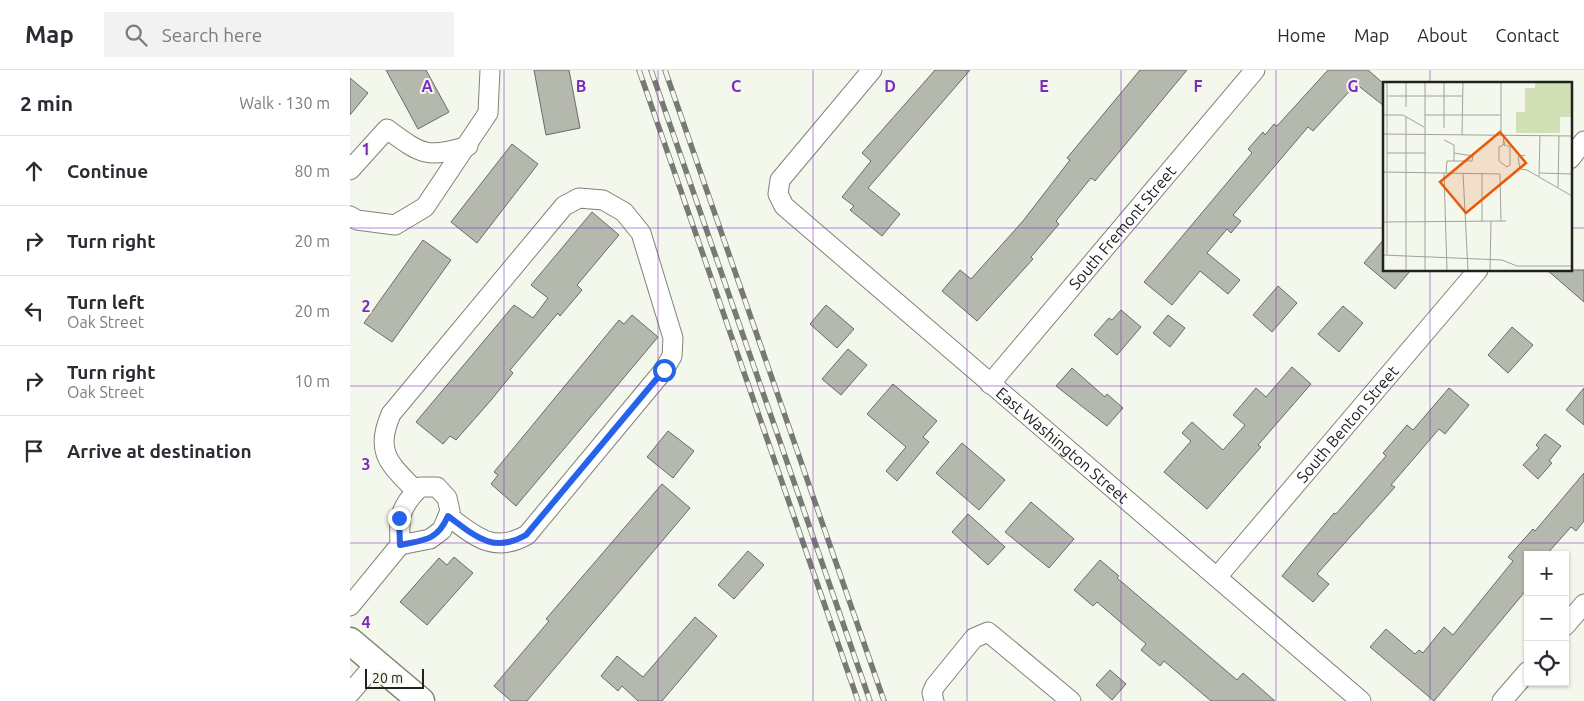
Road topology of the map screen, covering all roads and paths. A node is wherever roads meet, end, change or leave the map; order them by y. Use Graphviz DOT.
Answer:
graph roads {
  1 [pos="490,70"];
  2 [pos="872,70"];
  3 [pos="1255,70"];
  4 [pos="1584,141"];
  5 [pos="468,146"];
  6 [pos="1572,156"];
  7 [pos="350,170"];
  8 [pos="350,216"];
  9 [pos="1477,271"];
  10 [pos="990,384"];
  11 [pos="416,491"];
  12 [pos="448,516"];
  13 [pos="400,545"];
  14 [pos="1217,577"];
  15 [pos="1584,604"];
  16 [pos="350,606"];
  17 [pos="1569,621"];
  18 [pos="350,641"];
  19 [pos="376,664"];
  20 [pos="1524,676"];
  21 [pos="350,693"];
  22 [pos="420,701"];
  23 [pos="934,701"];
  24 [pos="1071,701"];
  25 [pos="1361,701"];
  26 [pos="1502,701"];
  1 -- 5 [label="street"];
  2 -- 10 [label="street, East Washington Street"];
  3 -- 10 [label="street, South Fremont Street"];
  4 -- 6 [label="street"];
  5 -- 7 [label="street"];
  5 -- 8 [label="street"];
  9 -- 14 [label="street, South Benton Street"];
  10 -- 14 [label="street, East Washington Street"];
  11 -- 12 [label="street"];
  11 -- 12 [label="street"];
  11 -- 13 [label="street"];
  12 -- 13 [label="street"];
  13 -- 16 [label="street"];
  14 -- 25 [label="street, East Washington Street"];
  15 -- 17 [label="street"];
  18 -- 19 [label="main road"];
  19 -- 21 [label="street"];
  19 -- 22 [label="main road"];
  20 -- 26 [label="street"];
  23 -- 24 [label="street"];
}
